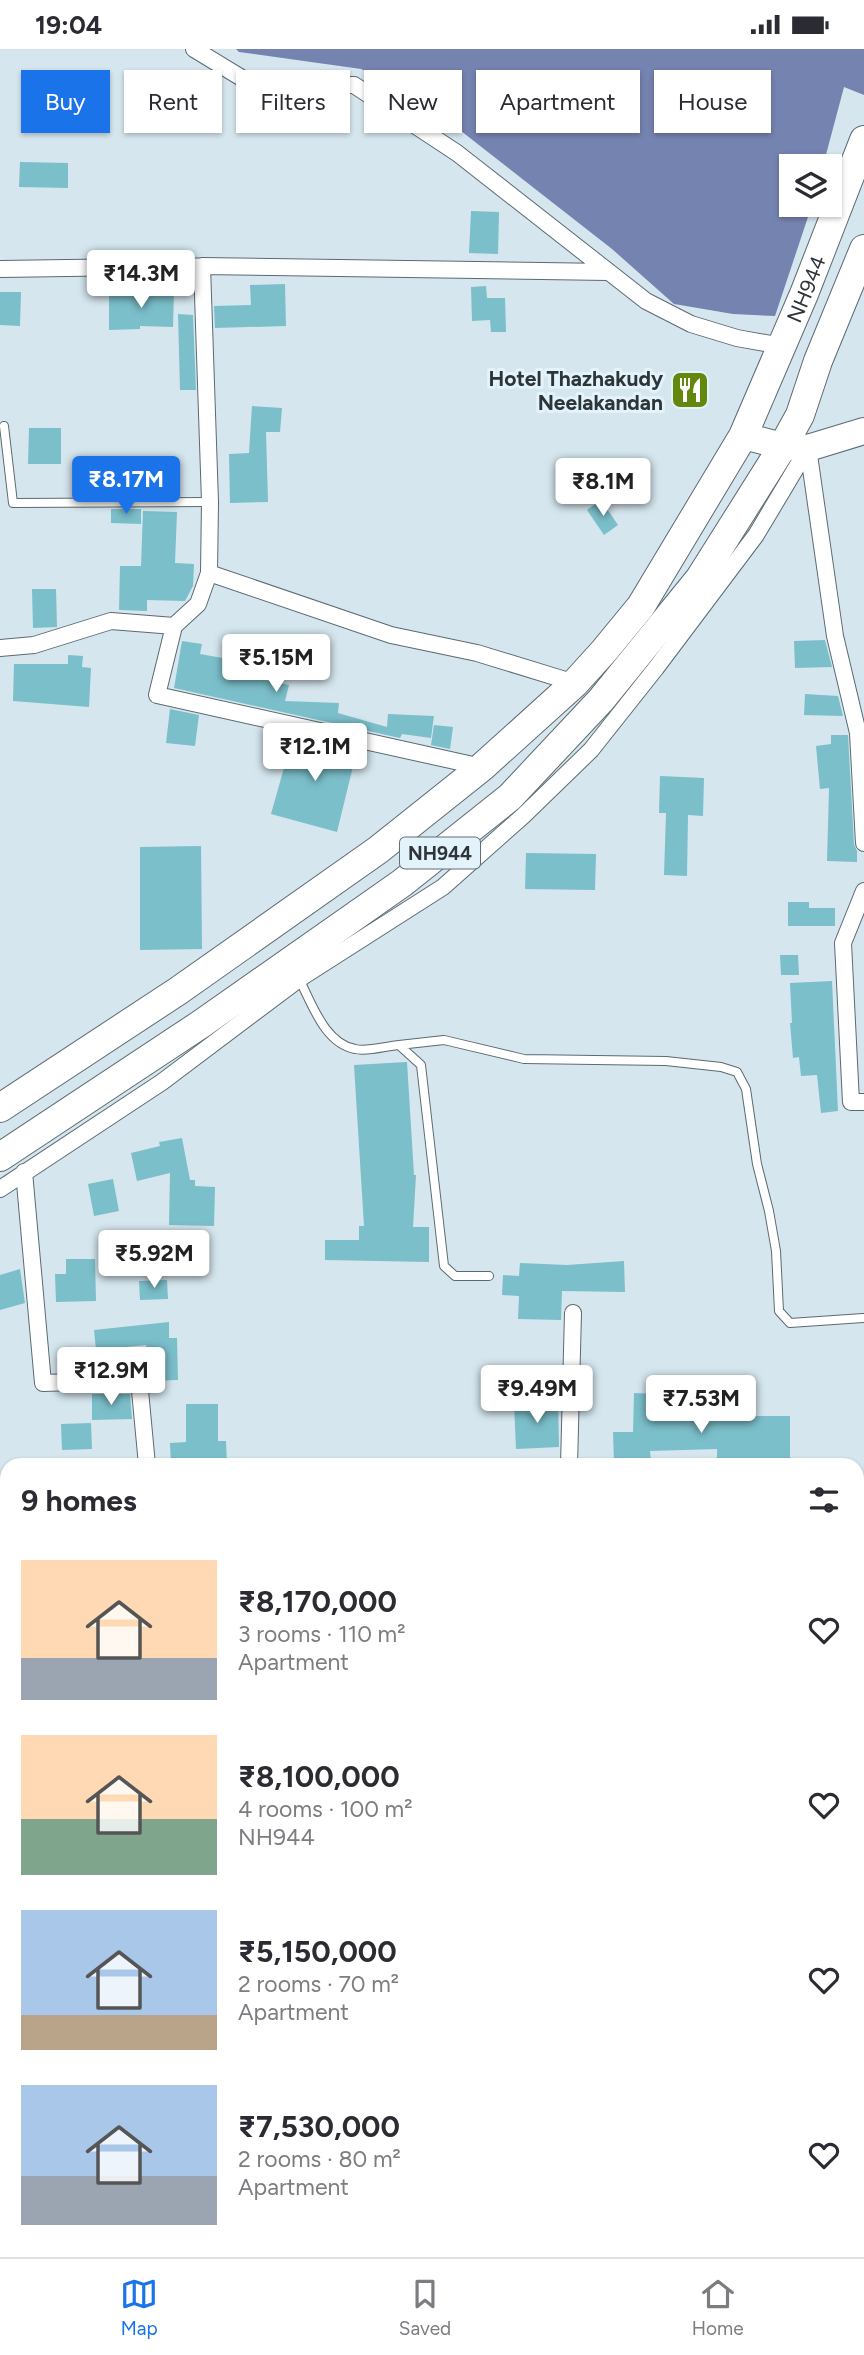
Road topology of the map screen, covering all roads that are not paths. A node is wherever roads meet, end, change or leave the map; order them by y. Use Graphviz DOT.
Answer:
graph roads {
  1 [pos="194,49"];
  2 [pos="864,140"];
  3 [pos="864,249"];
  4 [pos="202,266"];
  5 [pos="0,269"];
  6 [pos="608,272"];
  7 [pos="782,346"];
  8 [pos="4,426"];
  9 [pos="864,431"];
  10 [pos="743,436"];
  11 [pos="796,447"];
  12 [pos="210,502"];
  13 [pos="209,573"];
  14 [pos="174,626"];
  15 [pos="0,648"];
  16 [pos="575,683"];
  17 [pos="482,767"];
  18 [pos="864,843"];
  19 [pos="864,891"];
  20 [pos="299,979"];
  21 [pos="399,1045"];
  22 [pos="864,1102"];
  23 [pos="0,1108"];
  24 [pos="0,1157"];
  25 [pos="24,1172"];
  26 [pos="0,1189"];
  27 [pos="489,1276"];
  28 [pos="573,1313"];
  29 [pos="863,1318"];
  30 [pos="145,1458"];
  31 [pos="569,1458"];
  1 -- 6 [label="street"];
  2 -- 7 [label="highway, NH944 / NH944"];
  3 -- 11 [label="highway, NH944 / NH944"];
  4 -- 5 [label="street"];
  4 -- 6 [label="street"];
  4 -- 12 [label="street"];
  6 -- 7 [label="street"];
  7 -- 10 [label="highway, NH944 / NH944"];
  8 -- 12 [label="lane"];
  9 -- 11 [label="main road"];
  10 -- 11 [label="main road"];
  10 -- 16 [label="highway, NH944"];
  11 -- 18 [label="street"];
  11 -- 20 [label="street"];
  11 -- 24 [label="highway, NH944"];
  12 -- 13 [label="street"];
  13 -- 14 [label="street"];
  13 -- 16 [label="street"];
  14 -- 15 [label="street"];
  14 -- 17 [label="street"];
  16 -- 17 [label="highway, NH944"];
  17 -- 23 [label="highway, NH944"];
  19 -- 22 [label="street"];
  20 -- 21 [label="lane"];
  20 -- 25 [label="street"];
  21 -- 27 [label="lane"];
  21 -- 29 [label="lane"];
  25 -- 26 [label="street"];
  25 -- 30 [label="street"];
  28 -- 31 [label="street"];
}
